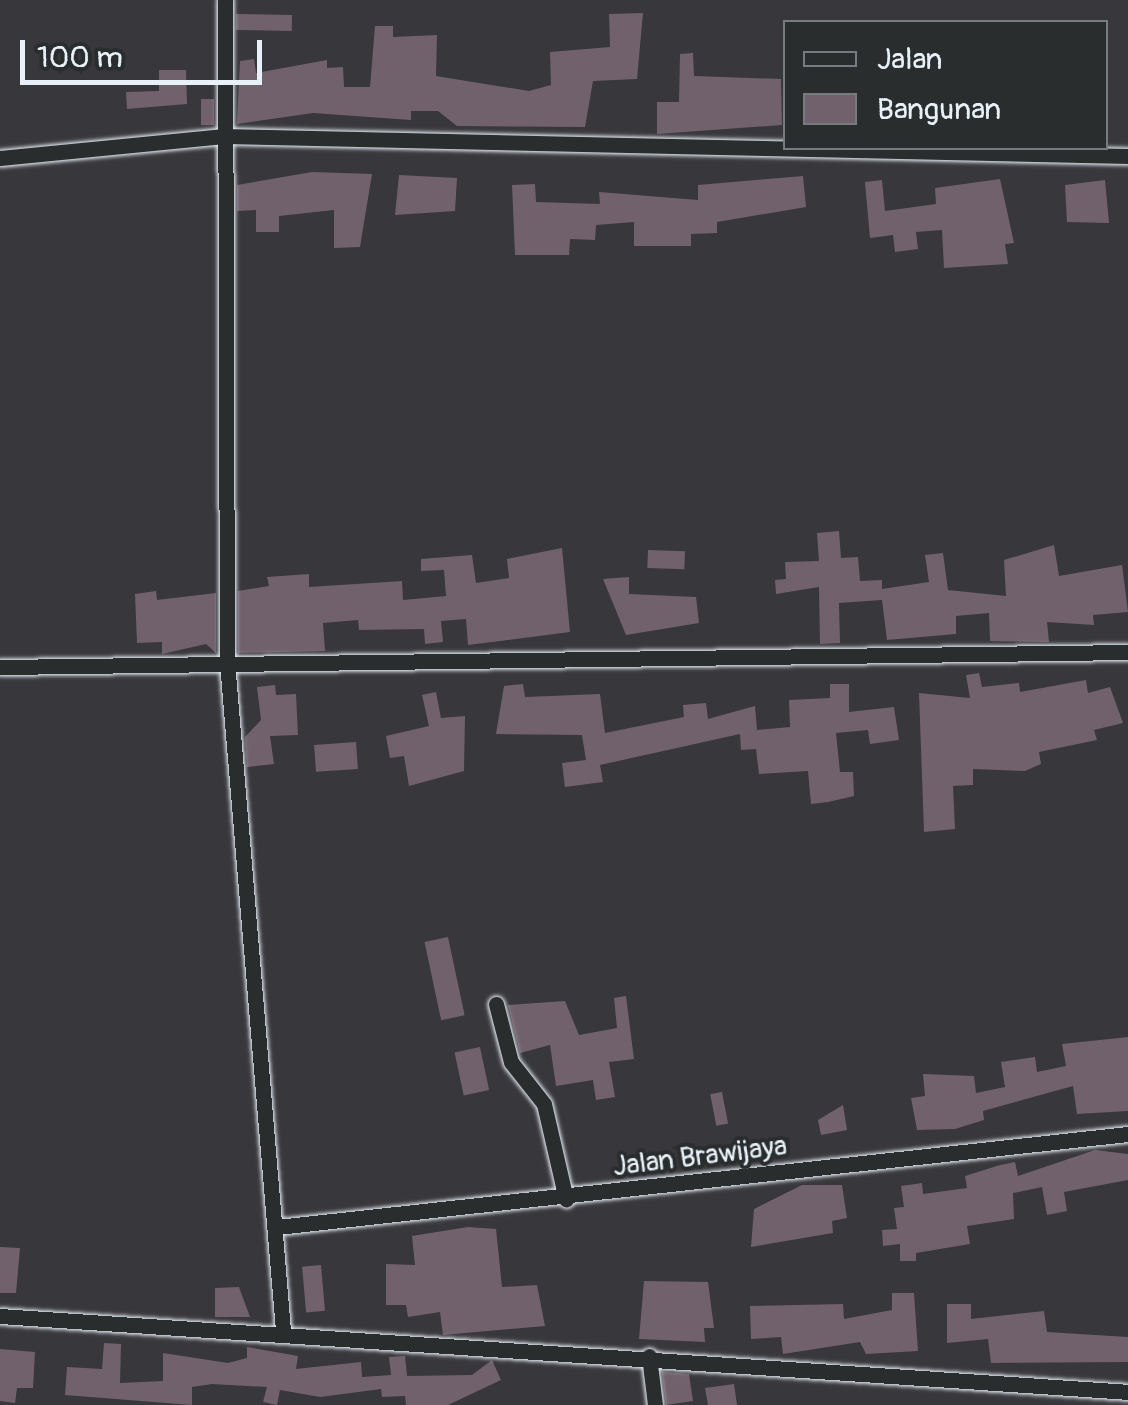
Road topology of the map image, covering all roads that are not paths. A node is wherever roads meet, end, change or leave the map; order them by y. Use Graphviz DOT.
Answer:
graph roads {
  1 [pos="225,0"];
  2 [pos="224,136"];
  3 [pos="783,148"];
  4 [pos="857,150"];
  5 [pos="1128,156"];
  6 [pos="0,158"];
  7 [pos="1128,652"];
  8 [pos="227,662"];
  9 [pos="0,667"];
  10 [pos="496,1004"];
  11 [pos="1128,1134"];
  12 [pos="566,1199"];
  13 [pos="277,1227"];
  14 [pos="0,1316"];
  15 [pos="283,1330"];
  16 [pos="648,1356"];
  17 [pos="1128,1392"];
  18 [pos="655,1405"];
  1 -- 2 [label="street"];
  2 -- 3 [label="street"];
  2 -- 6 [label="street"];
  2 -- 8 [label="street"];
  4 -- 5 [label="street"];
  7 -- 8 [label="street"];
  8 -- 9 [label="street"];
  8 -- 13 [label="street"];
  10 -- 12 [label="street"];
  11 -- 12 [label="street, Jalan Brawijaya"];
  12 -- 13 [label="street, Jalan Brawijaya"];
  13 -- 15 [label="street"];
  14 -- 15 [label="street"];
  15 -- 16 [label="street"];
  16 -- 17 [label="street"];
  16 -- 18 [label="street"];
}
